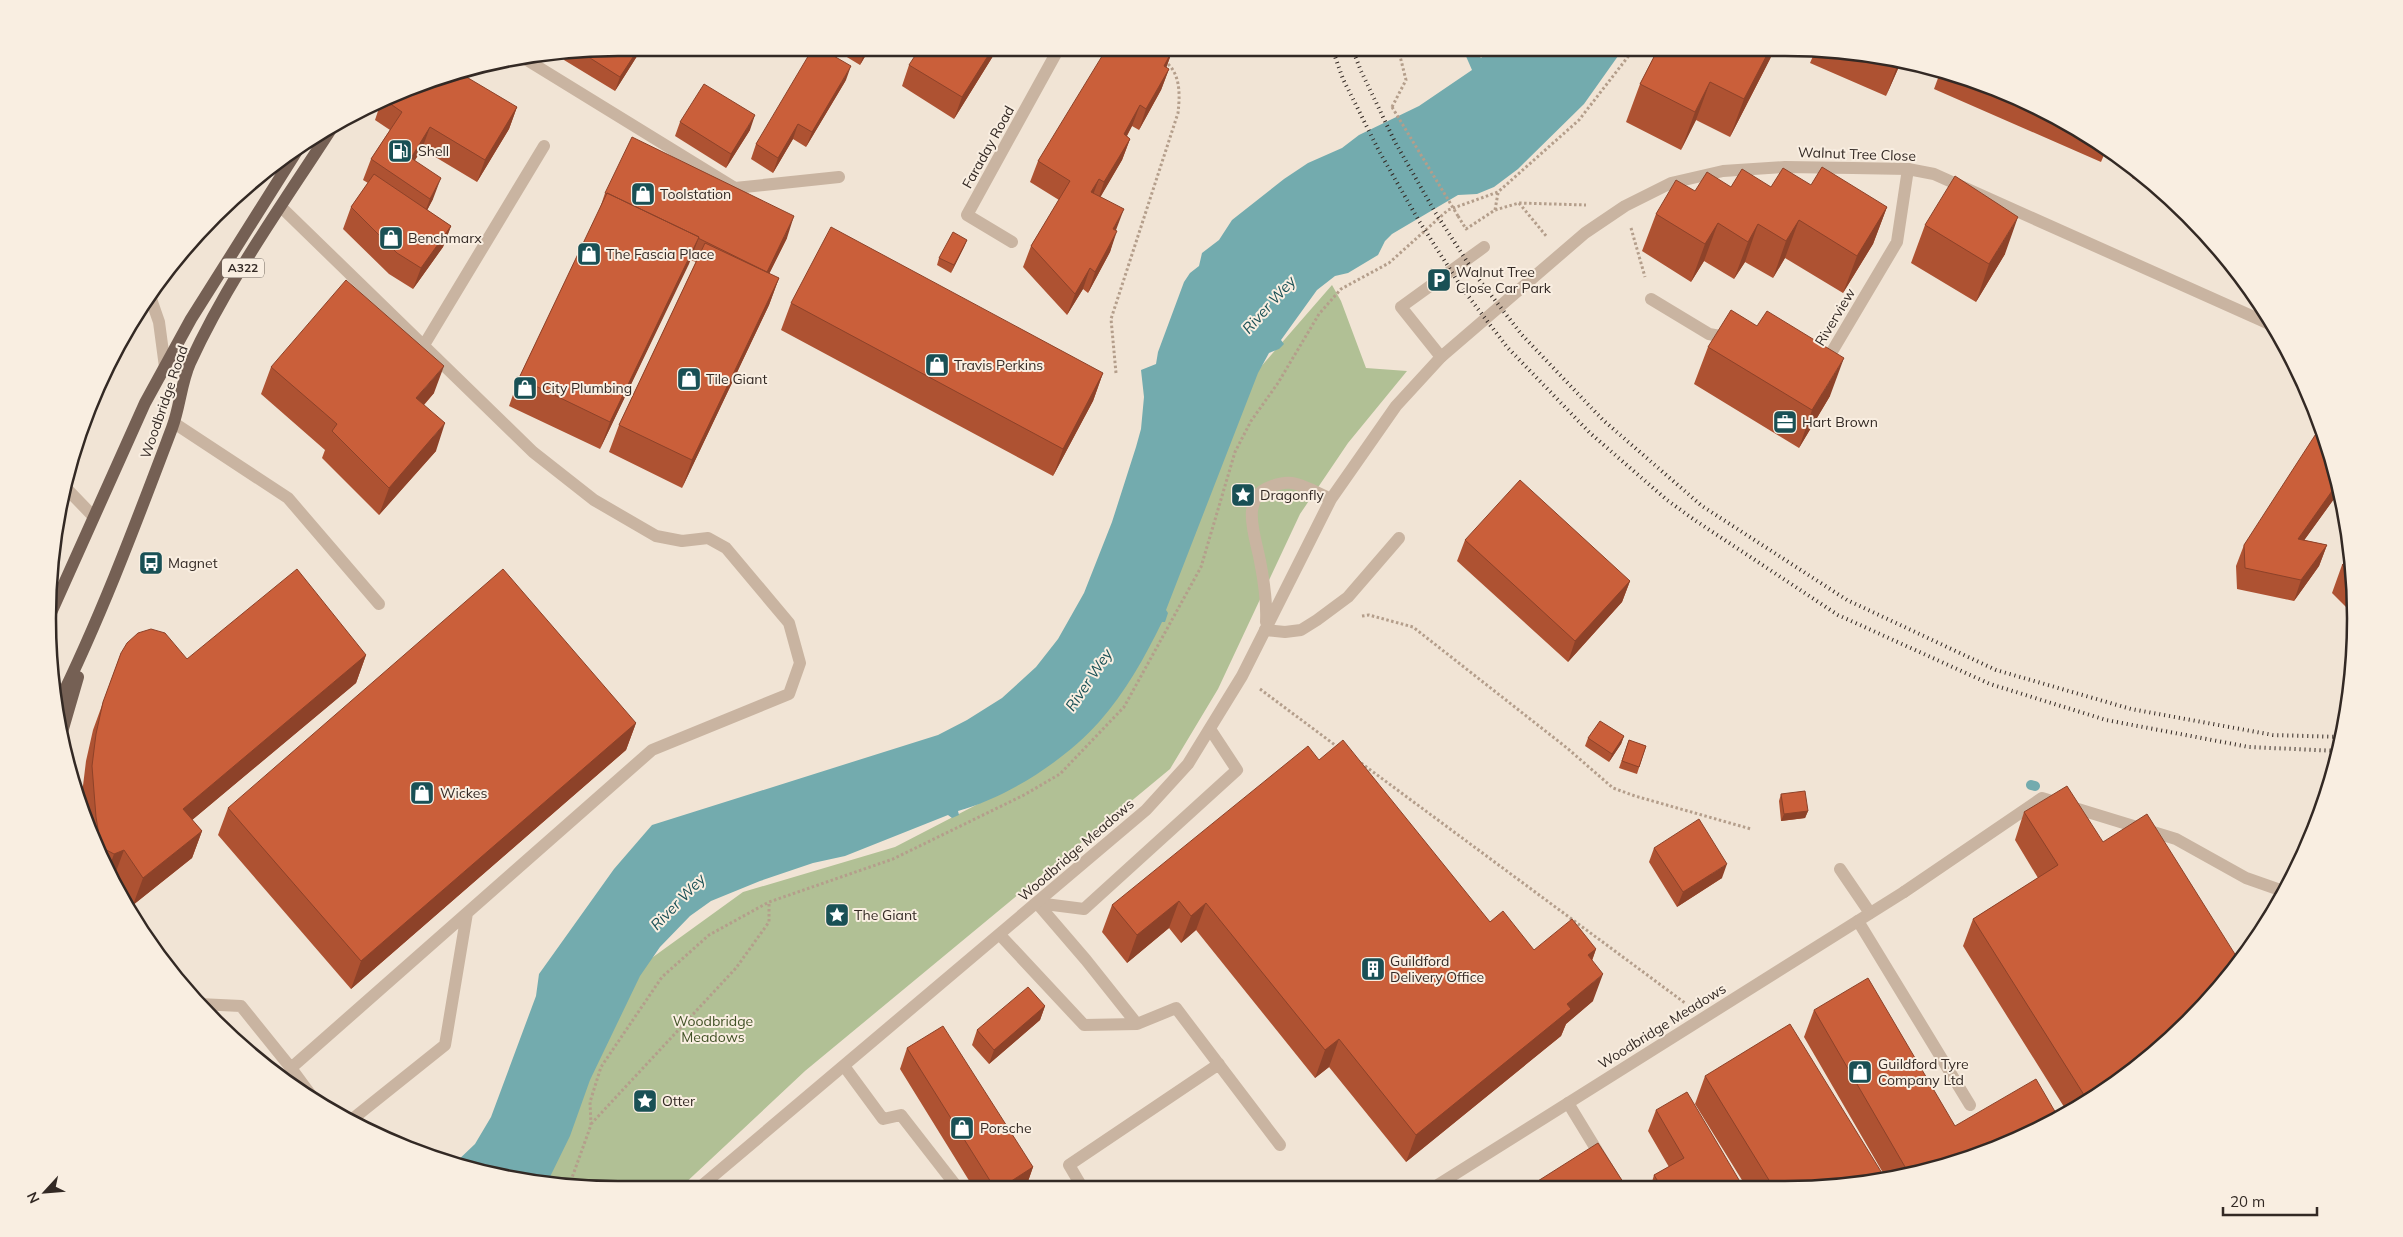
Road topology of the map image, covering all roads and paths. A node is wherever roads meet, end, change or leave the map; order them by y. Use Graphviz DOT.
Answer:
graph roads {
  1 [pos="1055,56"];
  2 [pos="1400,56"];
  3 [pos="1628,56"];
  4 [pos="1162,60"];
  5 [pos="532,63"];
  6 [pos="324,140"];
  7 [pos="544,146"];
  8 [pos="290,162"];
  9 [pos="1908,168"];
  10 [pos="839,177"];
  11 [pos="1498,192"];
  12 [pos="1519,203"];
  13 [pos="1587,205"];
  14 [pos="1625,206"];
  15 [pos="281,207"];
  16 [pos="1495,210"];
  17 [pos="1012,242"];
  18 [pos="1484,247"];
  19 [pos="1561,253"];
  20 [pos="1651,299"];
  21 [pos="1508,301"];
  22 [pos="153,303"];
  23 [pos="2261,320"];
  24 [pos="1746,341"];
  25 [pos="424,345"];
  26 [pos="1441,356"];
  27 [pos="1809,356"];
  28 [pos="165,367"];
  29 [pos="1116,373"];
  30 [pos="174,423"];
  31 [pos="70,493"];
  32 [pos="1331,499"];
  33 [pos="93,516"];
  34 [pos="1399,538"];
  35 [pos="56,600"];
  36 [pos="379,604"];
  37 [pos="1360,616"];
  38 [pos="1265,630"];
  39 [pos="87,646"];
  40 [pos="1242,676"];
  41 [pos="62,696"];
  42 [pos="66,720"];
  43 [pos="1210,729"];
  44 [pos="1346,752"];
  45 [pos="1354,758"];
  46 [pos="1752,829"];
  47 [pos="1840,869"];
  48 [pos="2277,890"];
  49 [pos="769,902"];
  50 [pos="1037,903"];
  51 [pos="467,913"];
  52 [pos="1870,913"];
  53 [pos="1858,921"];
  54 [pos="1000,935"];
  55 [pos="210,1004"];
  56 [pos="217,1004"];
  57 [pos="214,1008"];
  58 [pos="1704,1017"];
  59 [pos="1137,1024"];
  60 [pos="1219,1064"];
  61 [pos="844,1066"];
  62 [pos="290,1068"];
  63 [pos="301,1083"];
  64 [pos="1568,1103"];
  65 [pos="1970,1105"];
  66 [pos="357,1116"];
  67 [pos="591,1125"];
  68 [pos="1280,1145"];
  69 [pos="572,1179"];
  70 [pos="707,1181"];
  71 [pos="952,1181"];
  72 [pos="1078,1181"];
  73 [pos="1444,1181"];
  74 [pos="1616,1181"];
  1 -- 17 [label="street, Faraday Road"];
  2 -- 16 [label="path, bridge"];
  3 -- 11 [label="path"];
  4 -- 29 [label="path"];
  5 -- 10 [label="street"];
  6 -- 15 [label="main road, Woodbridge Road / A322"];
  7 -- 25 [label="street"];
  8 -- 28 [label="main road, Woodbridge Road / A322"];
  9 -- 14 [label="street, Walnut Tree Close"];
  9 -- 23 [label="street, Walnut Tree Close"];
  9 -- 27 [label="street, Riverview"];
  11 -- 16 [label="path"];
  11 -- 49 [label="path"];
  12 -- 13 [label="path"];
  12 -- 16 [label="path"];
  12 -- 19 [label="path"];
  14 -- 19 [label="street, Walnut Tree Close"];
  14 -- 20 [label="path"];
  15 -- 25 [label="street"];
  15 -- 30 [label="main road, Woodbridge Road / A322"];
  18 -- 26 [label="street"];
  19 -- 21 [label="street, Walnut Tree Close"];
  20 -- 24 [label="street"];
  21 -- 26 [label="street, Woodbridge Meadows"];
  22 -- 28 [label="street"];
  25 -- 51 [label="street"];
  26 -- 32 [label="street, Woodbridge Meadows"];
  28 -- 33 [label="main road, Woodbridge Road / A322"];
  30 -- 36 [label="street"];
  30 -- 39 [label="main road, Woodbridge Road / A322"];
  31 -- 33 [label="street"];
  32 -- 38 [label="street, Woodbridge Meadows"];
  32 -- 38 [label="street, Woodbridge Meadows"];
  33 -- 35 [label="main road, Woodbridge Road / A322"];
  34 -- 38 [label="street"];
  37 -- 46 [label="path"];
  38 -- 40 [label="street, Woodbridge Meadows"];
  39 -- 41 [label="main road, Woodbridge Road / A322"];
  39 -- 42 [label="main road"];
  40 -- 43 [label="street, Woodbridge Meadows"];
  40 -- 44 [label="path"];
  43 -- 50 [label="street, Woodbridge Meadows"];
  43 -- 50 [label="street"];
  45 -- 58 [label="path"];
  47 -- 52 [label="street"];
  48 -- 52 [label="street, Woodbridge Meadows"];
  49 -- 67 [label="path"];
  49 -- 67 [label="path"];
  50 -- 54 [label="street, Woodbridge Meadows"];
  50 -- 59 [label="street"];
  51 -- 62 [label="street"];
  51 -- 66 [label="street"];
  52 -- 53 [label="street, Woodbridge Meadows"];
  53 -- 58 [label="street, Woodbridge Meadows"];
  53 -- 65 [label="street"];
  54 -- 59 [label="street"];
  54 -- 61 [label="street, Woodbridge Meadows"];
  55 -- 56 [label="street"];
  56 -- 57 [label="street"];
  56 -- 62 [label="street"];
  58 -- 64 [label="street, Woodbridge Meadows"];
  59 -- 60 [label="street"];
  60 -- 68 [label="street"];
  60 -- 72 [label="street"];
  61 -- 70 [label="street, Woodbridge Meadows"];
  61 -- 71 [label="street"];
  62 -- 63 [label="street"];
  64 -- 73 [label="street, Woodbridge Meadows"];
  64 -- 74 [label="street"];
  67 -- 69 [label="path"];
}
